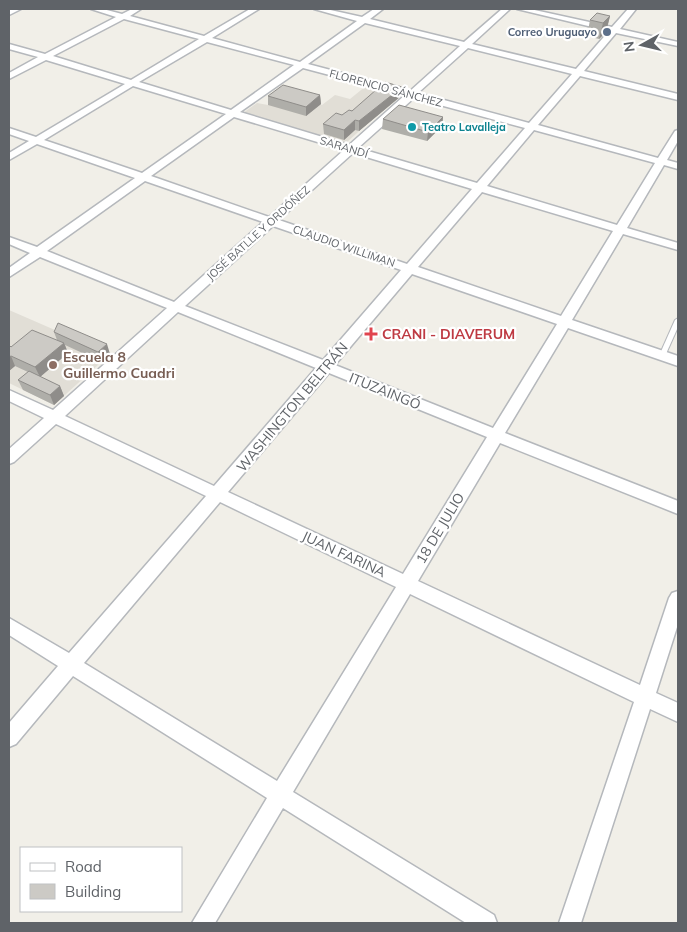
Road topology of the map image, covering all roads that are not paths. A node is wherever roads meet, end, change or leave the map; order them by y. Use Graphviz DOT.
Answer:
graph roads {
  1 [pos="17,9"];
  2 [pos="95,9"];
  3 [pos="137,9"];
  4 [pos="255,9"];
  5 [pos="318,9"];
  6 [pos="379,9"];
  7 [pos="506,9"];
  8 [pos="521,9"];
  9 [pos="632,9"];
  10 [pos="9,13"];
  11 [pos="122,16"];
  12 [pos="363,20"];
  13 [pos="614,29"];
  14 [pos="206,38"];
  15 [pos="678,44"];
  16 [pos="9,46"];
  17 [pos="467,46"];
  18 [pos="44,57"];
  19 [pos="301,65"];
  20 [pos="577,72"];
  21 [pos="9,76"];
  22 [pos="132,83"];
  23 [pos="411,94"];
  24 [pos="678,97"];
  25 [pos="233,114"];
  26 [pos="532,127"];
  27 [pos="9,131"];
  28 [pos="678,133"];
  29 [pos="37,141"];
  30 [pos="352,150"];
  31 [pos="9,157"];
  32 [pos="662,161"];
  33 [pos="678,166"];
  34 [pos="143,177"];
  35 [pos="480,188"];
  36 [pos="271,221"];
  37 [pos="620,230"];
  38 [pos="9,240"];
  39 [pos="678,247"];
  40 [pos="38,252"];
  41 [pos="411,269"];
  42 [pos="9,273"];
  43 [pos="176,306"];
  44 [pos="678,320"];
  45 [pos="565,322"];
  46 [pos="662,356"];
  47 [pos="678,361"];
  48 [pos="325,366"];
  49 [pos="9,395"];
  50 [pos="55,417"];
  51 [pos="495,436"];
  52 [pos="9,458"];
  53 [pos="218,494"];
  54 [pos="678,508"];
  55 [pos="407,584"];
  56 [pos="678,598"];
  57 [pos="9,626"];
  58 [pos="70,664"];
  59 [pos="646,698"];
  60 [pos="678,713"];
  61 [pos="9,737"];
  62 [pos="280,795"];
  63 [pos="202,923"];
  64 [pos="486,923"];
  65 [pos="570,923"];
  1 -- 10 [label="street"];
  2 -- 11 [label="street, FLORENCIO SÁNCHEZ"];
  3 -- 11 [label="street"];
  4 -- 14 [label="street"];
  5 -- 12 [label="street"];
  6 -- 12 [label="street"];
  7 -- 17 [label="street, JOSÉ BATLLE Y ORDÓÑEZ"];
  8 -- 13 [label="street"];
  9 -- 13 [label="street, WASHINGTON BELTRÁN"];
  11 -- 14 [label="street, FLORENCIO SÁNCHEZ"];
  11 -- 18 [label="street"];
  12 -- 17 [label="street"];
  12 -- 19 [label="street"];
  13 -- 15 [label="street"];
  13 -- 20 [label="street, WASHINGTON BELTRÁN"];
  14 -- 19 [label="street, FLORENCIO SÁNCHEZ"];
  14 -- 22 [label="street"];
  16 -- 18 [label="street, SARANDÍ"];
  17 -- 20 [label="street"];
  17 -- 23 [label="street, JOSÉ BATLLE Y ORDÓÑEZ"];
  18 -- 21 [label="street"];
  18 -- 22 [label="street, SARANDÍ"];
  19 -- 23 [label="street, FLORENCIO SÁNCHEZ"];
  19 -- 25 [label="street"];
  20 -- 24 [label="street"];
  20 -- 26 [label="street, WASHINGTON BELTRÁN"];
  22 -- 25 [label="street, SARANDÍ"];
  22 -- 29 [label="street"];
  23 -- 26 [label="street, FLORENCIO SÁNCHEZ"];
  23 -- 30 [label="street, JOSÉ BATLLE Y ORDÓÑEZ"];
  25 -- 30 [label="street, SARANDÍ"];
  25 -- 34 [label="street"];
  26 -- 32 [label="street, FLORENCIO SÁNCHEZ"];
  26 -- 35 [label="street, WASHINGTON BELTRÁN"];
  27 -- 29 [label="street, CLAUDIO WILLIMAN"];
  28 -- 32 [label="street, 18 DE JULIO"];
  29 -- 31 [label="street"];
  29 -- 34 [label="street, CLAUDIO WILLIMAN"];
  30 -- 35 [label="street, SARANDÍ"];
  30 -- 36 [label="street, JOSÉ BATLLE Y ORDÓÑEZ"];
  32 -- 33 [label="street, FLORENCIO SÁNCHEZ"];
  32 -- 37 [label="street, 18 DE JULIO"];
  34 -- 36 [label="street, CLAUDIO WILLIMAN"];
  34 -- 40 [label="street"];
  35 -- 37 [label="street, SARANDÍ"];
  35 -- 41 [label="street, WASHINGTON BELTRÁN"];
  36 -- 41 [label="street, CLAUDIO WILLIMAN"];
  36 -- 43 [label="street, JOSÉ BATLLE Y ORDÓÑEZ"];
  37 -- 39 [label="street, SARANDÍ"];
  37 -- 45 [label="street, 18 DE JULIO"];
  38 -- 40 [label="street, ITUZAINGÓ"];
  40 -- 42 [label="street"];
  40 -- 43 [label="street, ITUZAINGÓ"];
  41 -- 45 [label="street, CLAUDIO WILLIMAN"];
  41 -- 48 [label="street, WASHINGTON BELTRÁN"];
  43 -- 48 [label="street, ITUZAINGÓ"];
  43 -- 50 [label="street, JOSÉ BATLLE Y ORDÓÑEZ"];
  44 -- 46 [label="lane"];
  45 -- 46 [label="street, CLAUDIO WILLIMAN"];
  45 -- 51 [label="street, 18 DE JULIO"];
  46 -- 47 [label="street, CLAUDIO WILLIMAN"];
  48 -- 51 [label="street, ITUZAINGÓ"];
  48 -- 53 [label="street, WASHINGTON BELTRÁN"];
  49 -- 50 [label="street, JUAN FARINA"];
  50 -- 52 [label="street, JOSÉ BATLLE Y ORDÓÑEZ"];
  50 -- 53 [label="street, JUAN FARINA"];
  51 -- 54 [label="street, ITUZAINGÓ"];
  51 -- 55 [label="street, 18 DE JULIO"];
  53 -- 55 [label="street, JUAN FARINA"];
  53 -- 58 [label="street, WASHINGTON BELTRÁN"];
  55 -- 59 [label="street, JUAN FARINA"];
  55 -- 62 [label="street, 18 DE JULIO"];
  56 -- 59 [label="street"];
  57 -- 58 [label="street"];
  58 -- 61 [label="street, WASHINGTON BELTRÁN"];
  58 -- 62 [label="street"];
  59 -- 60 [label="street, JUAN FARINA"];
  59 -- 65 [label="street"];
  62 -- 63 [label="street, 18 DE JULIO"];
  62 -- 64 [label="street"];
}
